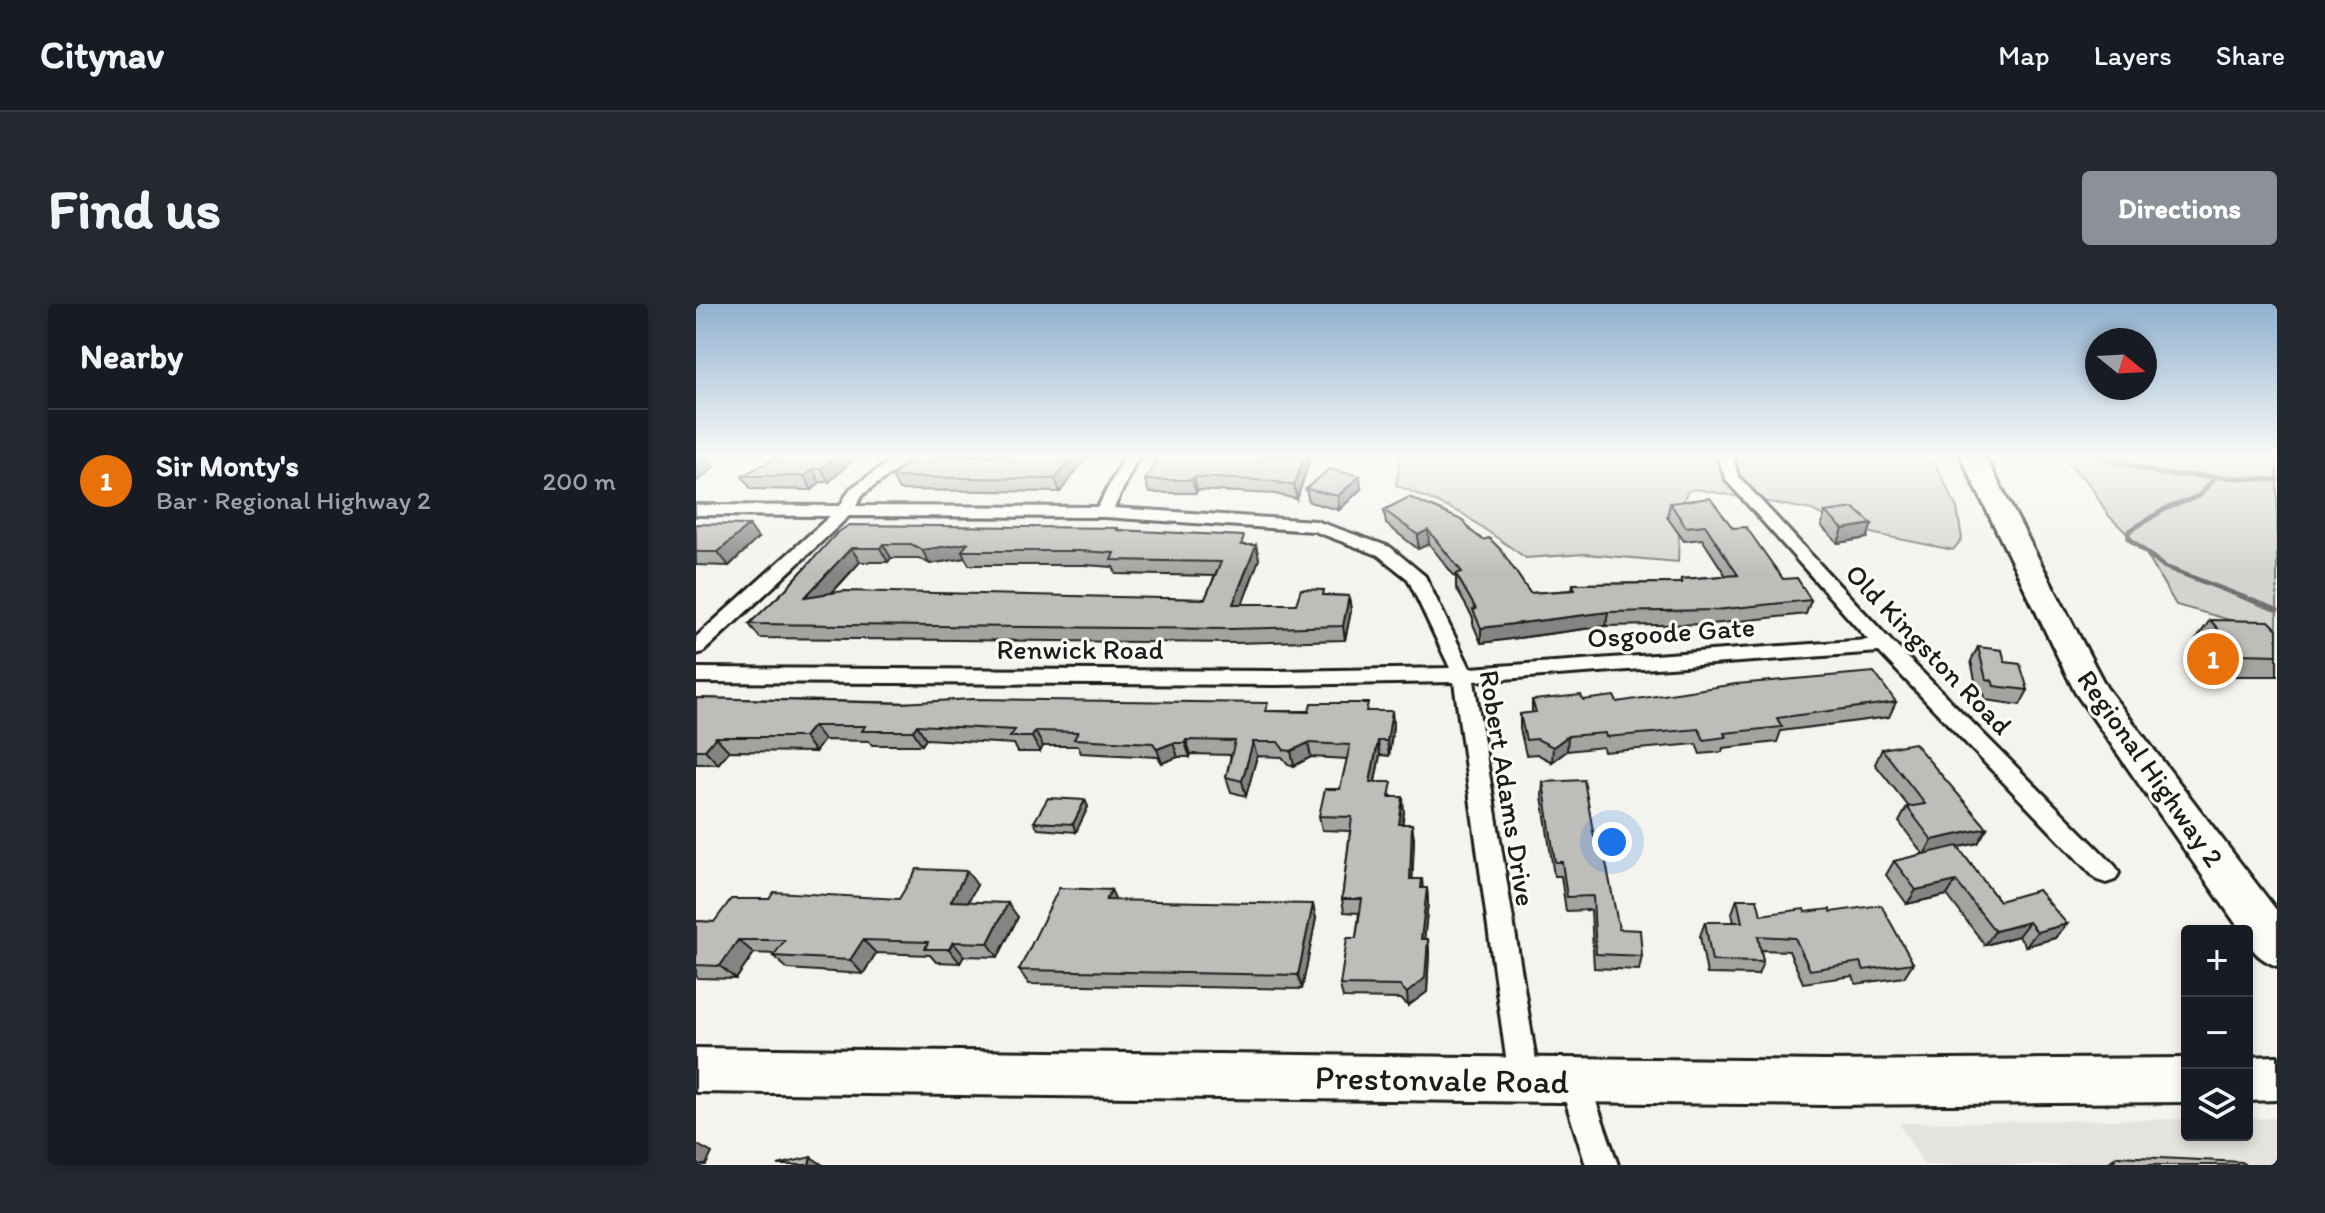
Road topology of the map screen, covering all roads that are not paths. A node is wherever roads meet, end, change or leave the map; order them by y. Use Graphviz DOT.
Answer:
graph roads {
  1 [pos="854,495"];
  2 [pos="1112,495"];
  3 [pos="1748,495"];
  4 [pos="1992,495"];
  5 [pos="696,510"];
  6 [pos="846,510"];
  7 [pos="1104,512"];
  8 [pos="1884,645"];
  9 [pos="696,648"];
  10 [pos="696,675"];
  11 [pos="1463,675"];
  12 [pos="2106,873"];
  13 [pos="2277,946"];
  14 [pos="696,1070"];
  15 [pos="2277,1078"];
  16 [pos="1524,1079"];
  17 [pos="2253,1079"];
  18 [pos="2181,1080"];
  19 [pos="1574,1081"];
  20 [pos="1602,1165"];
  1 -- 6 [label="street"];
  2 -- 7 [label="street"];
  3 -- 8 [label="street, Old Kingston Road"];
  4 -- 13 [label="main road, Regional Highway 2"];
  5 -- 6 [label="street, Robert Adams Drive"];
  6 -- 7 [label="street, Robert Adams Drive"];
  6 -- 9 [label="street"];
  7 -- 11 [label="street, Robert Adams Drive"];
  8 -- 11 [label="street, Osgoode Gate"];
  8 -- 12 [label="street, Old Kingston Road"];
  10 -- 11 [label="street, Renwick Road"];
  11 -- 16 [label="street, Robert Adams Drive"];
  14 -- 16 [label="street, Prestonvale Road"];
  15 -- 17 [label="street"];
  16 -- 19 [label="street, Prestonvale Road"];
  18 -- 19 [label="street, Prestonvale Road"];
  19 -- 20 [label="street"];
}
